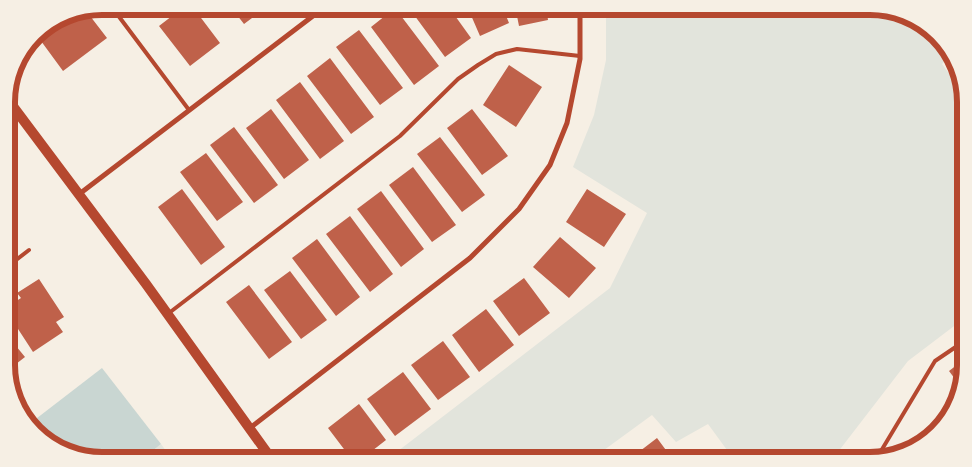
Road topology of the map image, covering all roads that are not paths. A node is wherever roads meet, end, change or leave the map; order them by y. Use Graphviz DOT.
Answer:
graph roads {
  1 [pos="118,15"];
  2 [pos="310,15"];
  3 [pos="580,15"];
  4 [pos="580,56"];
  5 [pos="15,109"];
  6 [pos="189,110"];
  7 [pos="78,195"];
  8 [pos="29,250"];
  9 [pos="15,261"];
  10 [pos="167,314"];
  11 [pos="957,346"];
  12 [pos="250,428"];
  13 [pos="880,451"];
  14 [pos="267,452"];
  1 -- 6 [label="lane"];
  2 -- 6 [label="street"];
  3 -- 4 [label="street"];
  4 -- 10 [label="lane"];
  4 -- 12 [label="street"];
  5 -- 7 [label="main road"];
  6 -- 7 [label="street"];
  7 -- 10 [label="main road"];
  8 -- 9 [label="lane"];
  10 -- 12 [label="main road"];
  11 -- 13 [label="lane"];
  12 -- 14 [label="main road"];
}
